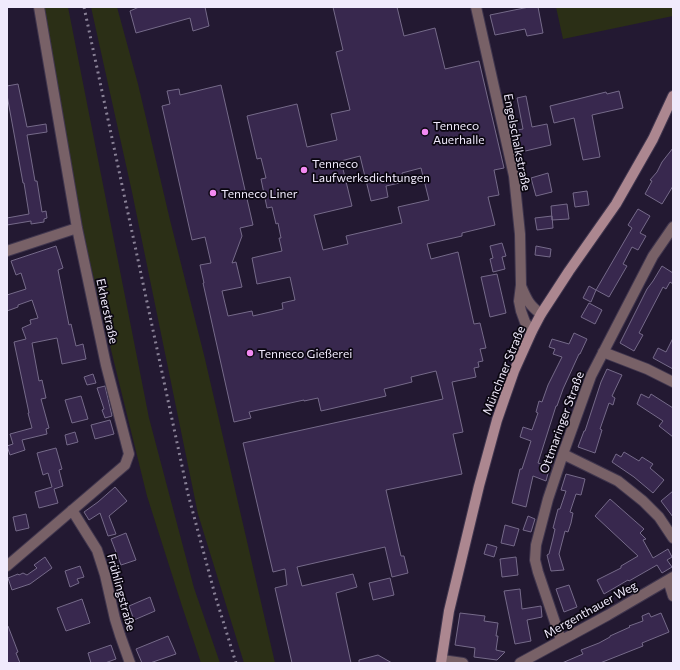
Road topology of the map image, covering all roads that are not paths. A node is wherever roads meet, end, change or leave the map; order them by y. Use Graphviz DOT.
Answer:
graph roads {
  1 [pos="39,7"];
  2 [pos="476,7"];
  3 [pos="673,96"];
  4 [pos="673,227"];
  5 [pos="77,228"];
  6 [pos="7,251"];
  7 [pos="521,285"];
  8 [pos="541,314"];
  9 [pos="532,331"];
  10 [pos="603,352"];
  11 [pos="673,382"];
  12 [pos="563,454"];
  13 [pos="72,510"];
  14 [pos="673,538"];
  15 [pos="7,566"];
  16 [pos="670,578"];
  17 [pos="673,596"];
  18 [pos="561,640"];
  19 [pos="441,661"];
  20 [pos="130,663"];
  21 [pos="463,663"];
  22 [pos="520,663"];
  1 -- 5 [label="street, Ekherstraße"];
  2 -- 7 [label="street, Engelschalkstraße"];
  3 -- 8 [label="main road, Münchner Straße"];
  4 -- 10 [label="street, Ottmaringer Straße"];
  5 -- 6 [label="street"];
  5 -- 13 [label="street, Ekherstraße"];
  7 -- 8 [label="street, Engelschalkstraße"];
  7 -- 9 [label="street, Engelschalkstraße"];
  8 -- 9 [label="main road, Münchner Straße"];
  9 -- 19 [label="main road, Münchner Straße"];
  10 -- 11 [label="street"];
  10 -- 12 [label="street, Ottmaringer Straße"];
  12 -- 14 [label="street"];
  12 -- 18 [label="street, Ottmaringer Straße"];
  13 -- 15 [label="street, Ekherstraße"];
  13 -- 20 [label="street, Frühlingstraße"];
  16 -- 17 [label="street"];
  16 -- 18 [label="street, Mergenthauer Weg"];
  18 -- 22 [label="street, Mergenthauer Weg"];
  19 -- 21 [label="street"];
}
